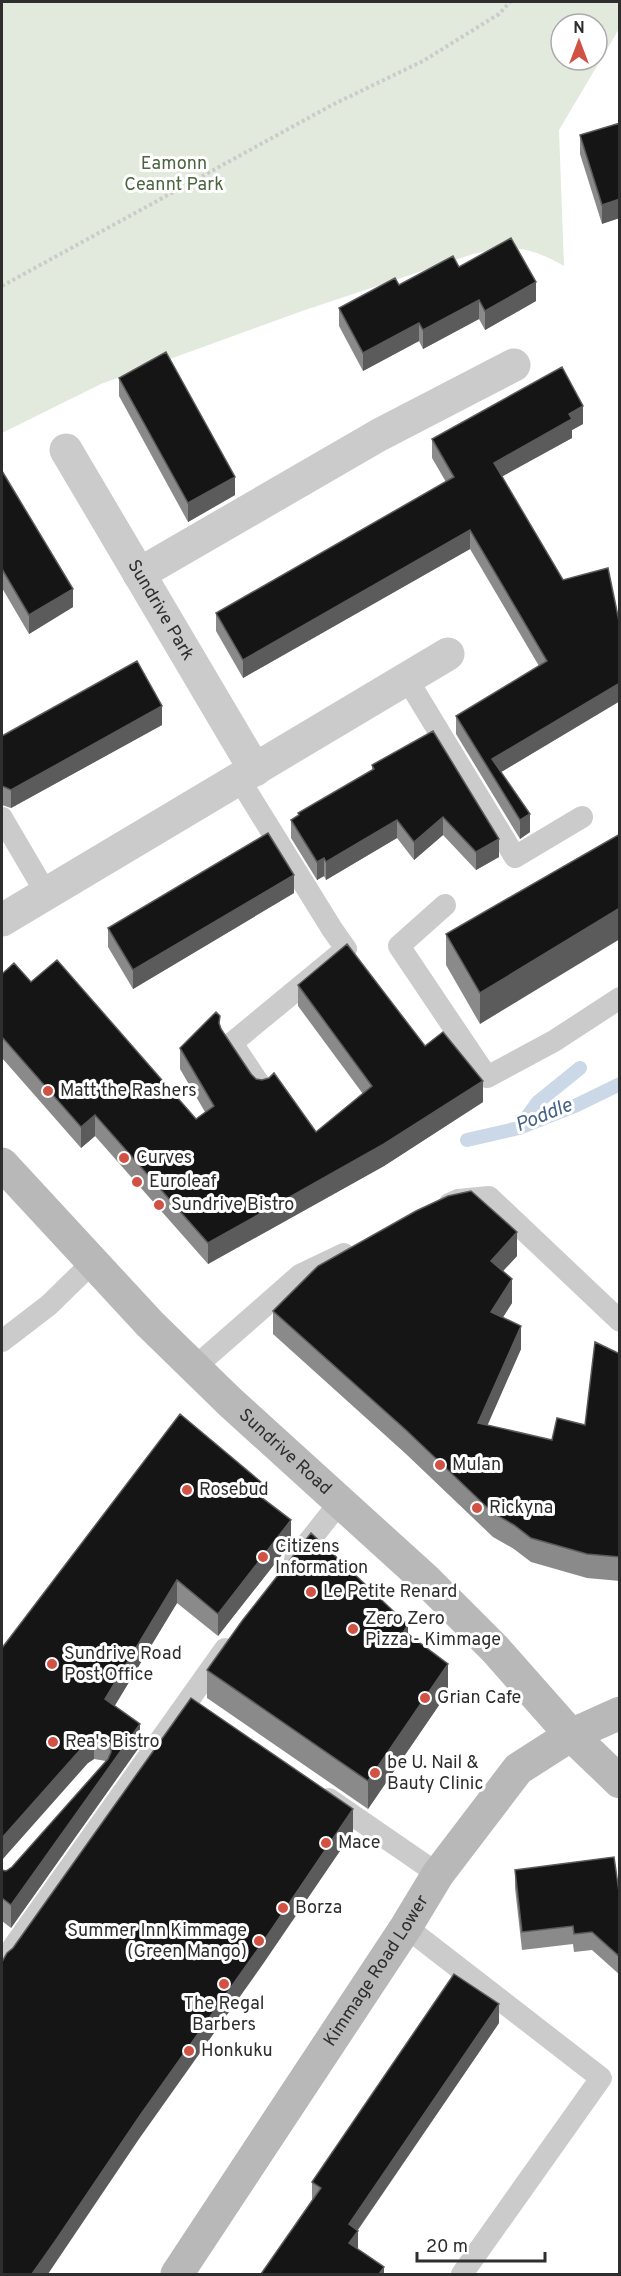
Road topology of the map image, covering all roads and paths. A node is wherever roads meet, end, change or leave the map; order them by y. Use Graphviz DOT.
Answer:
graph roads {
  1 [pos="510,2"];
  2 [pos="2,286"];
  3 [pos="514,365"];
  4 [pos="66,450"];
  5 [pos="140,574"];
  6 [pos="448,654"];
  7 [pos="407,679"];
  8 [pos="247,774"];
  9 [pos="582,817"];
  10 [pos="2,818"];
  11 [pos="46,893"];
  12 [pos="445,905"];
  13 [pos="2,920"];
  14 [pos="620,998"];
  15 [pos="261,1088"];
  16 [pos="2,1164"];
  17 [pos="426,1215"];
  18 [pos="363,1245"];
  19 [pos="92,1263"];
  20 [pos="620,1321"];
  21 [pos="2,1341"];
  22 [pos="195,1367"];
  23 [pos="340,1502"];
  24 [pos="282,1576"];
  25 [pos="238,1632"];
  26 [pos="187,1701"];
  27 [pos="620,1713"];
  28 [pos="207,1714"];
  29 [pos="570,1735"];
  30 [pos="620,1782"];
  31 [pos="312,1787"];
  32 [pos="438,1874"];
  33 [pos="406,1927"];
  34 [pos="2,1963"];
  35 [pos="177,2274"];
  36 [pos="462,2274"];
  1 -- 2 [label="path"];
  3 -- 5 [label="street"];
  4 -- 5 [label="street, Sundrive Park"];
  5 -- 8 [label="street, Sundrive Park"];
  6 -- 7 [label="street"];
  7 -- 8 [label="street"];
  7 -- 9 [label="lane"];
  8 -- 11 [label="street"];
  8 -- 15 [label="lane"];
  10 -- 11 [label="lane"];
  11 -- 13 [label="street"];
  12 -- 14 [label="lane"];
  16 -- 19 [label="street, Sundrive Road"];
  17 -- 20 [label="lane"];
  18 -- 22 [label="lane"];
  19 -- 21 [label="lane"];
  19 -- 22 [label="street, Sundrive Road"];
  22 -- 23 [label="street, Sundrive Road"];
  23 -- 24 [label="lane"];
  23 -- 29 [label="street, Sundrive Road"];
  25 -- 26 [label="lane"];
  26 -- 28 [label="lane"];
  26 -- 34 [label="lane"];
  27 -- 29 [label="street, Kimmage Road Lower"];
  29 -- 30 [label="street, Sundrive Road"];
  29 -- 32 [label="street, Kimmage Road Lower"];
  31 -- 32 [label="lane"];
  32 -- 33 [label="street, Kimmage Road Lower"];
  33 -- 35 [label="street, Kimmage Road Lower"];
  33 -- 36 [label="lane"];
}
